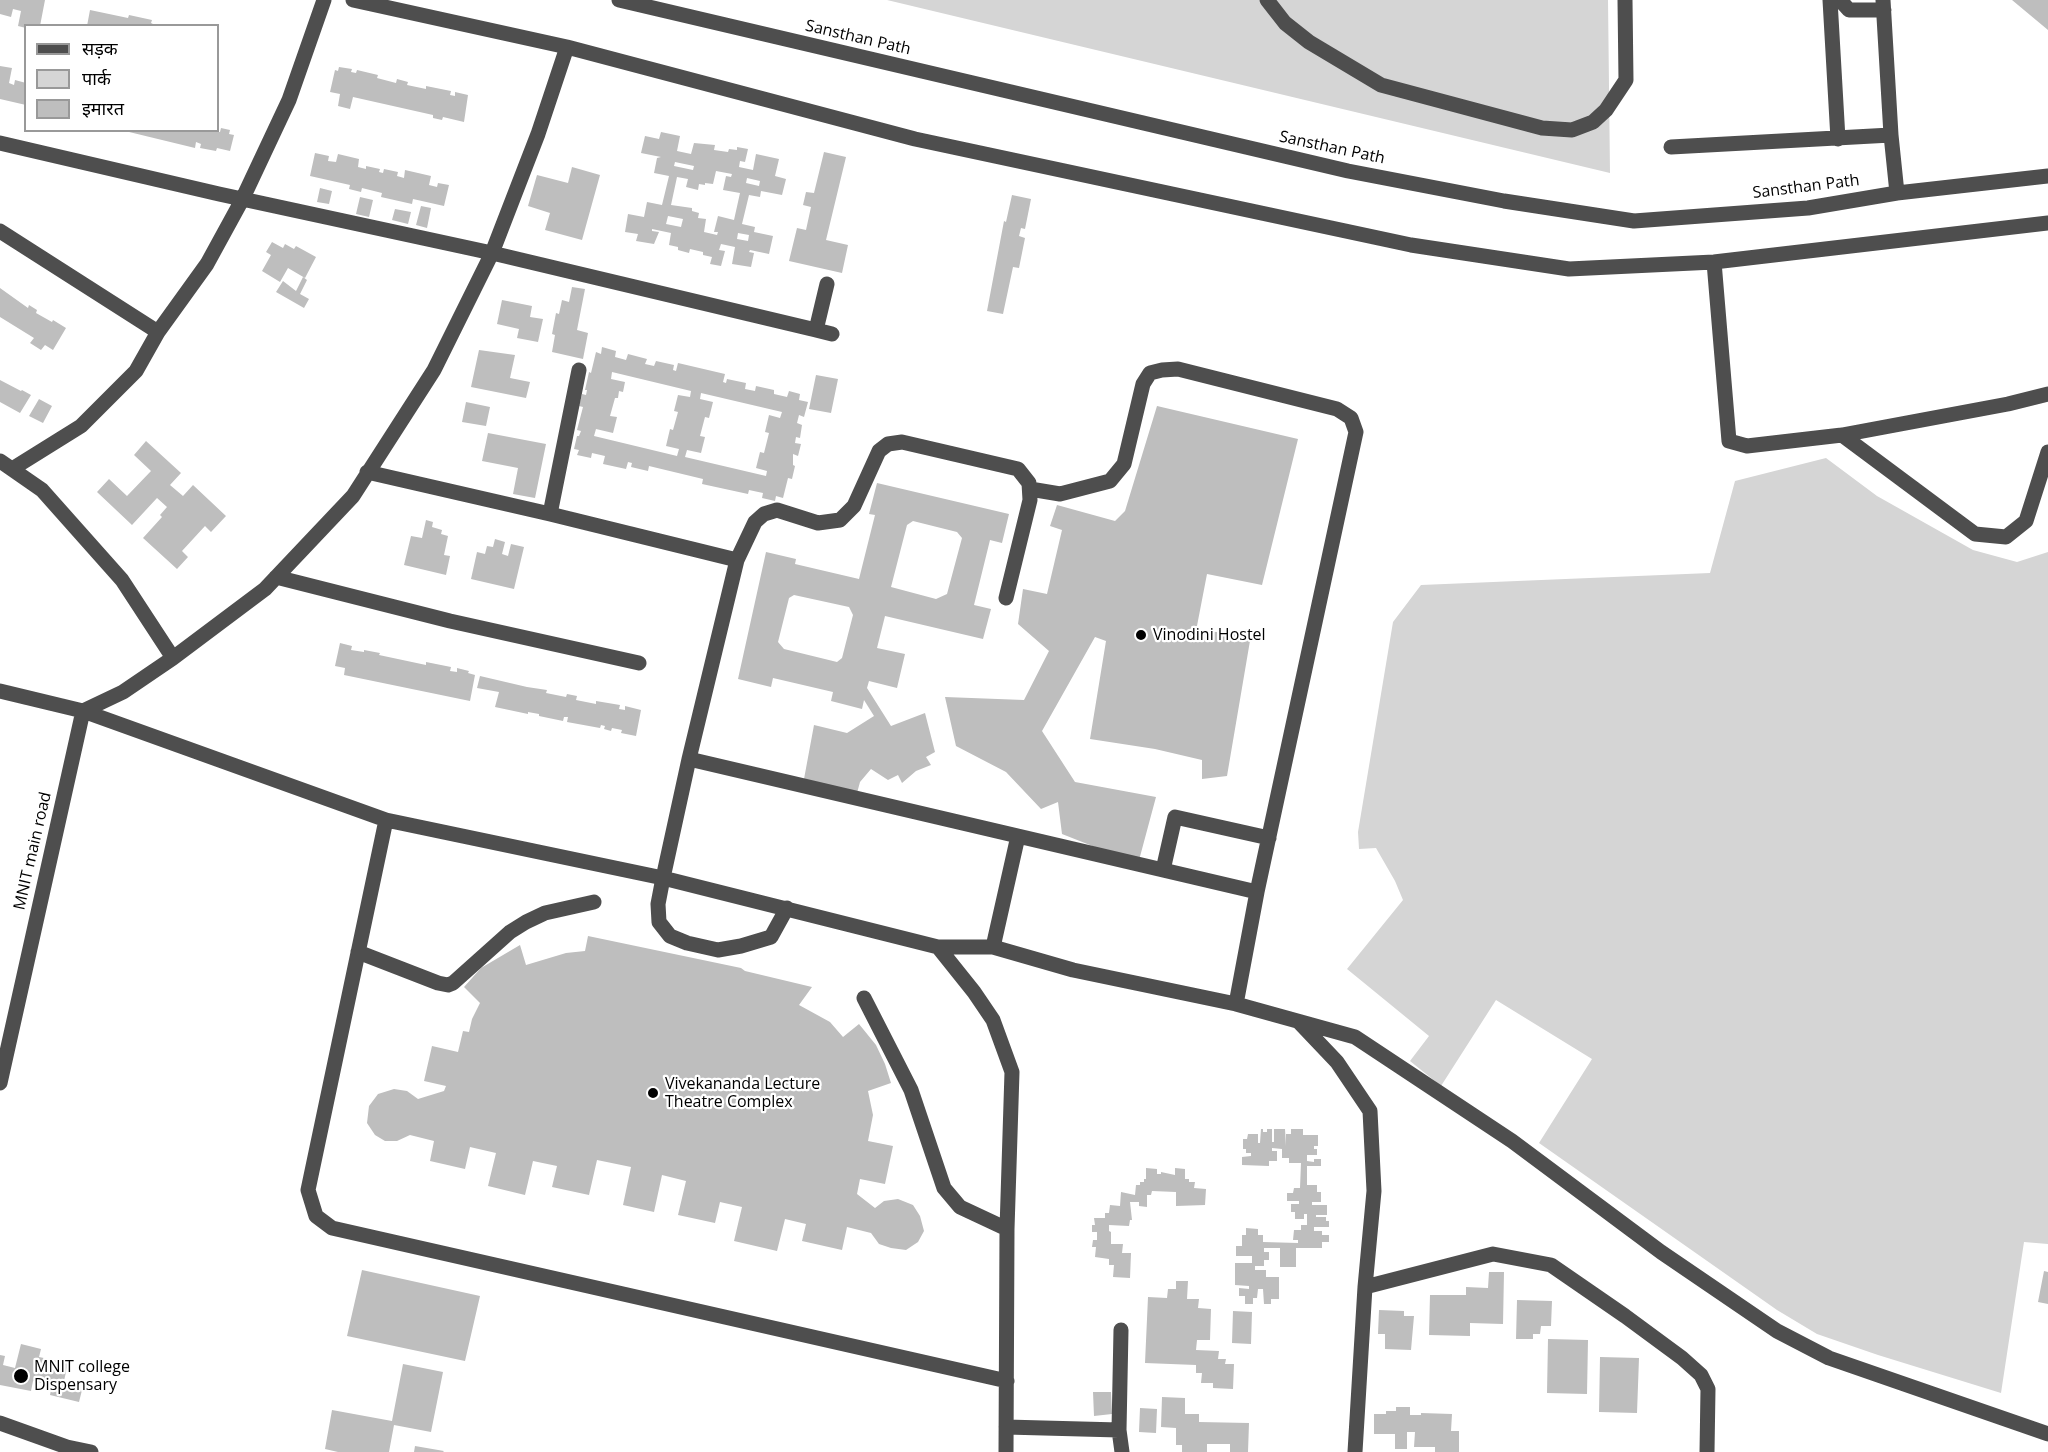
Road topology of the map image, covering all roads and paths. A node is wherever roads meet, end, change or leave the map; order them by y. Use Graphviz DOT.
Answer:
graph roads {
  1 [pos="324,0"];
  2 [pos="353,0"];
  3 [pos="619,0"];
  4 [pos="1267,0"];
  5 [pos="1625,0"];
  6 [pos="1830,0"];
  7 [pos="1840,0"];
  8 [pos="1883,5"];
  9 [pos="567,48"];
  10 [pos="1891,135"];
  11 [pos="1838,139"];
  12 [pos="0,143"];
  13 [pos="1671,147"];
  14 [pos="2048,176"];
  15 [pos="1897,192"];
  16 [pos="243,200"];
  17 [pos="2048,222"];
  18 [pos="0,231"];
  19 [pos="492,253"];
  20 [pos="1714,262"];
  21 [pos="827,284"];
  22 [pos="816,330"];
  23 [pos="158,332"];
  24 [pos="832,334"];
  25 [pos="579,370"];
  26 [pos="2048,394"];
  27 [pos="1842,435"];
  28 [pos="2048,452"];
  29 [pos="6,465"];
  30 [pos="367,472"];
  31 [pos="1030,489"];
  32 [pos="550,514"];
  33 [pos="737,560"];
  34 [pos="276,577"];
  35 [pos="1006,598"];
  36 [pos="173,658"];
  37 [pos="639,663"];
  38 [pos="0,691"];
  39 [pos="82,711"];
  40 [pos="689,759"];
  41 [pos="386,820"];
  42 [pos="1018,836"];
  43 [pos="1269,838"];
  44 [pos="1163,870"];
  45 [pos="663,878"];
  46 [pos="1257,892"];
  47 [pos="594,902"];
  48 [pos="787,908"];
  49 [pos="938,947"];
  50 [pos="993,947"];
  51 [pos="358,952"];
  52 [pos="864,998"];
  53 [pos="1236,1004"];
  54 [pos="1299,1022"];
  55 [pos="4,1049"];
  56 [pos="0,1083"];
  57 [pos="1007,1229"];
  58 [pos="1365,1287"];
  59 [pos="1121,1330"];
  60 [pos="1007,1381"];
  61 [pos="0,1424"];
  62 [pos="1006,1427"];
  63 [pos="1119,1430"];
  64 [pos="2048,1434"];
  65 [pos="92,1452"];
  66 [pos="1006,1452"];
  67 [pos="1122,1452"];
  68 [pos="1355,1452"];
  69 [pos="1707,1452"];
  1 -- 16 [label="street"];
  2 -- 9 [label="street"];
  3 -- 15 [label="street, Sansthan Path"];
  4 -- 5 [label="street"];
  6 -- 11 [label="street"];
  7 -- 8 [label="street"];
  8 -- 10 [label="street"];
  9 -- 19 [label="street"];
  9 -- 20 [label="street"];
  10 -- 11 [label="street"];
  10 -- 15 [label="street"];
  11 -- 13 [label="street"];
  12 -- 16 [label="street"];
  14 -- 15 [label="street, Sansthan Path"];
  16 -- 19 [label="street"];
  16 -- 23 [label="street"];
  17 -- 20 [label="street"];
  18 -- 23 [label="street"];
  19 -- 22 [label="street"];
  19 -- 30 [label="street"];
  20 -- 27 [label="street"];
  21 -- 22 [label="street"];
  22 -- 24 [label="street"];
  23 -- 29 [label="street"];
  25 -- 32 [label="street"];
  26 -- 27 [label="street"];
  27 -- 28 [label="street"];
  29 -- 36 [label="street"];
  30 -- 32 [label="street"];
  30 -- 34 [label="street"];
  31 -- 33 [label="street"];
  31 -- 35 [label="street"];
  31 -- 43 [label="street"];
  32 -- 33 [label="street"];
  33 -- 40 [label="street"];
  34 -- 36 [label="street"];
  34 -- 37 [label="street"];
  36 -- 39 [label="street"];
  38 -- 39 [label="street"];
  39 -- 41 [label="street"];
  39 -- 55 [label="street, MNIT main road"];
  40 -- 42 [label="street"];
  40 -- 45 [label="street"];
  41 -- 45 [label="street"];
  41 -- 51 [label="street"];
  42 -- 44 [label="street"];
  42 -- 50 [label="street"];
  43 -- 44 [label="street"];
  43 -- 46 [label="street"];
  44 -- 46 [label="street"];
  45 -- 48 [label="street"];
  45 -- 48 [label="street"];
  46 -- 53 [label="street"];
  47 -- 51 [label="street"];
  48 -- 49 [label="street"];
  49 -- 50 [label="street"];
  49 -- 57 [label="street"];
  50 -- 53 [label="street"];
  51 -- 60 [label="street"];
  52 -- 57 [label="street"];
  53 -- 54 [label="street"];
  54 -- 58 [label="street"];
  54 -- 64 [label="street"];
  55 -- 56 [label="street, MNIT main road"];
  57 -- 60 [label="street"];
  58 -- 68 [label="street"];
  58 -- 69 [label="street"];
  59 -- 63 [label="street"];
  60 -- 62 [label="street"];
  61 -- 65 [label="street"];
  62 -- 63 [label="street"];
  62 -- 66 [label="street"];
  63 -- 67 [label="street"];
}
